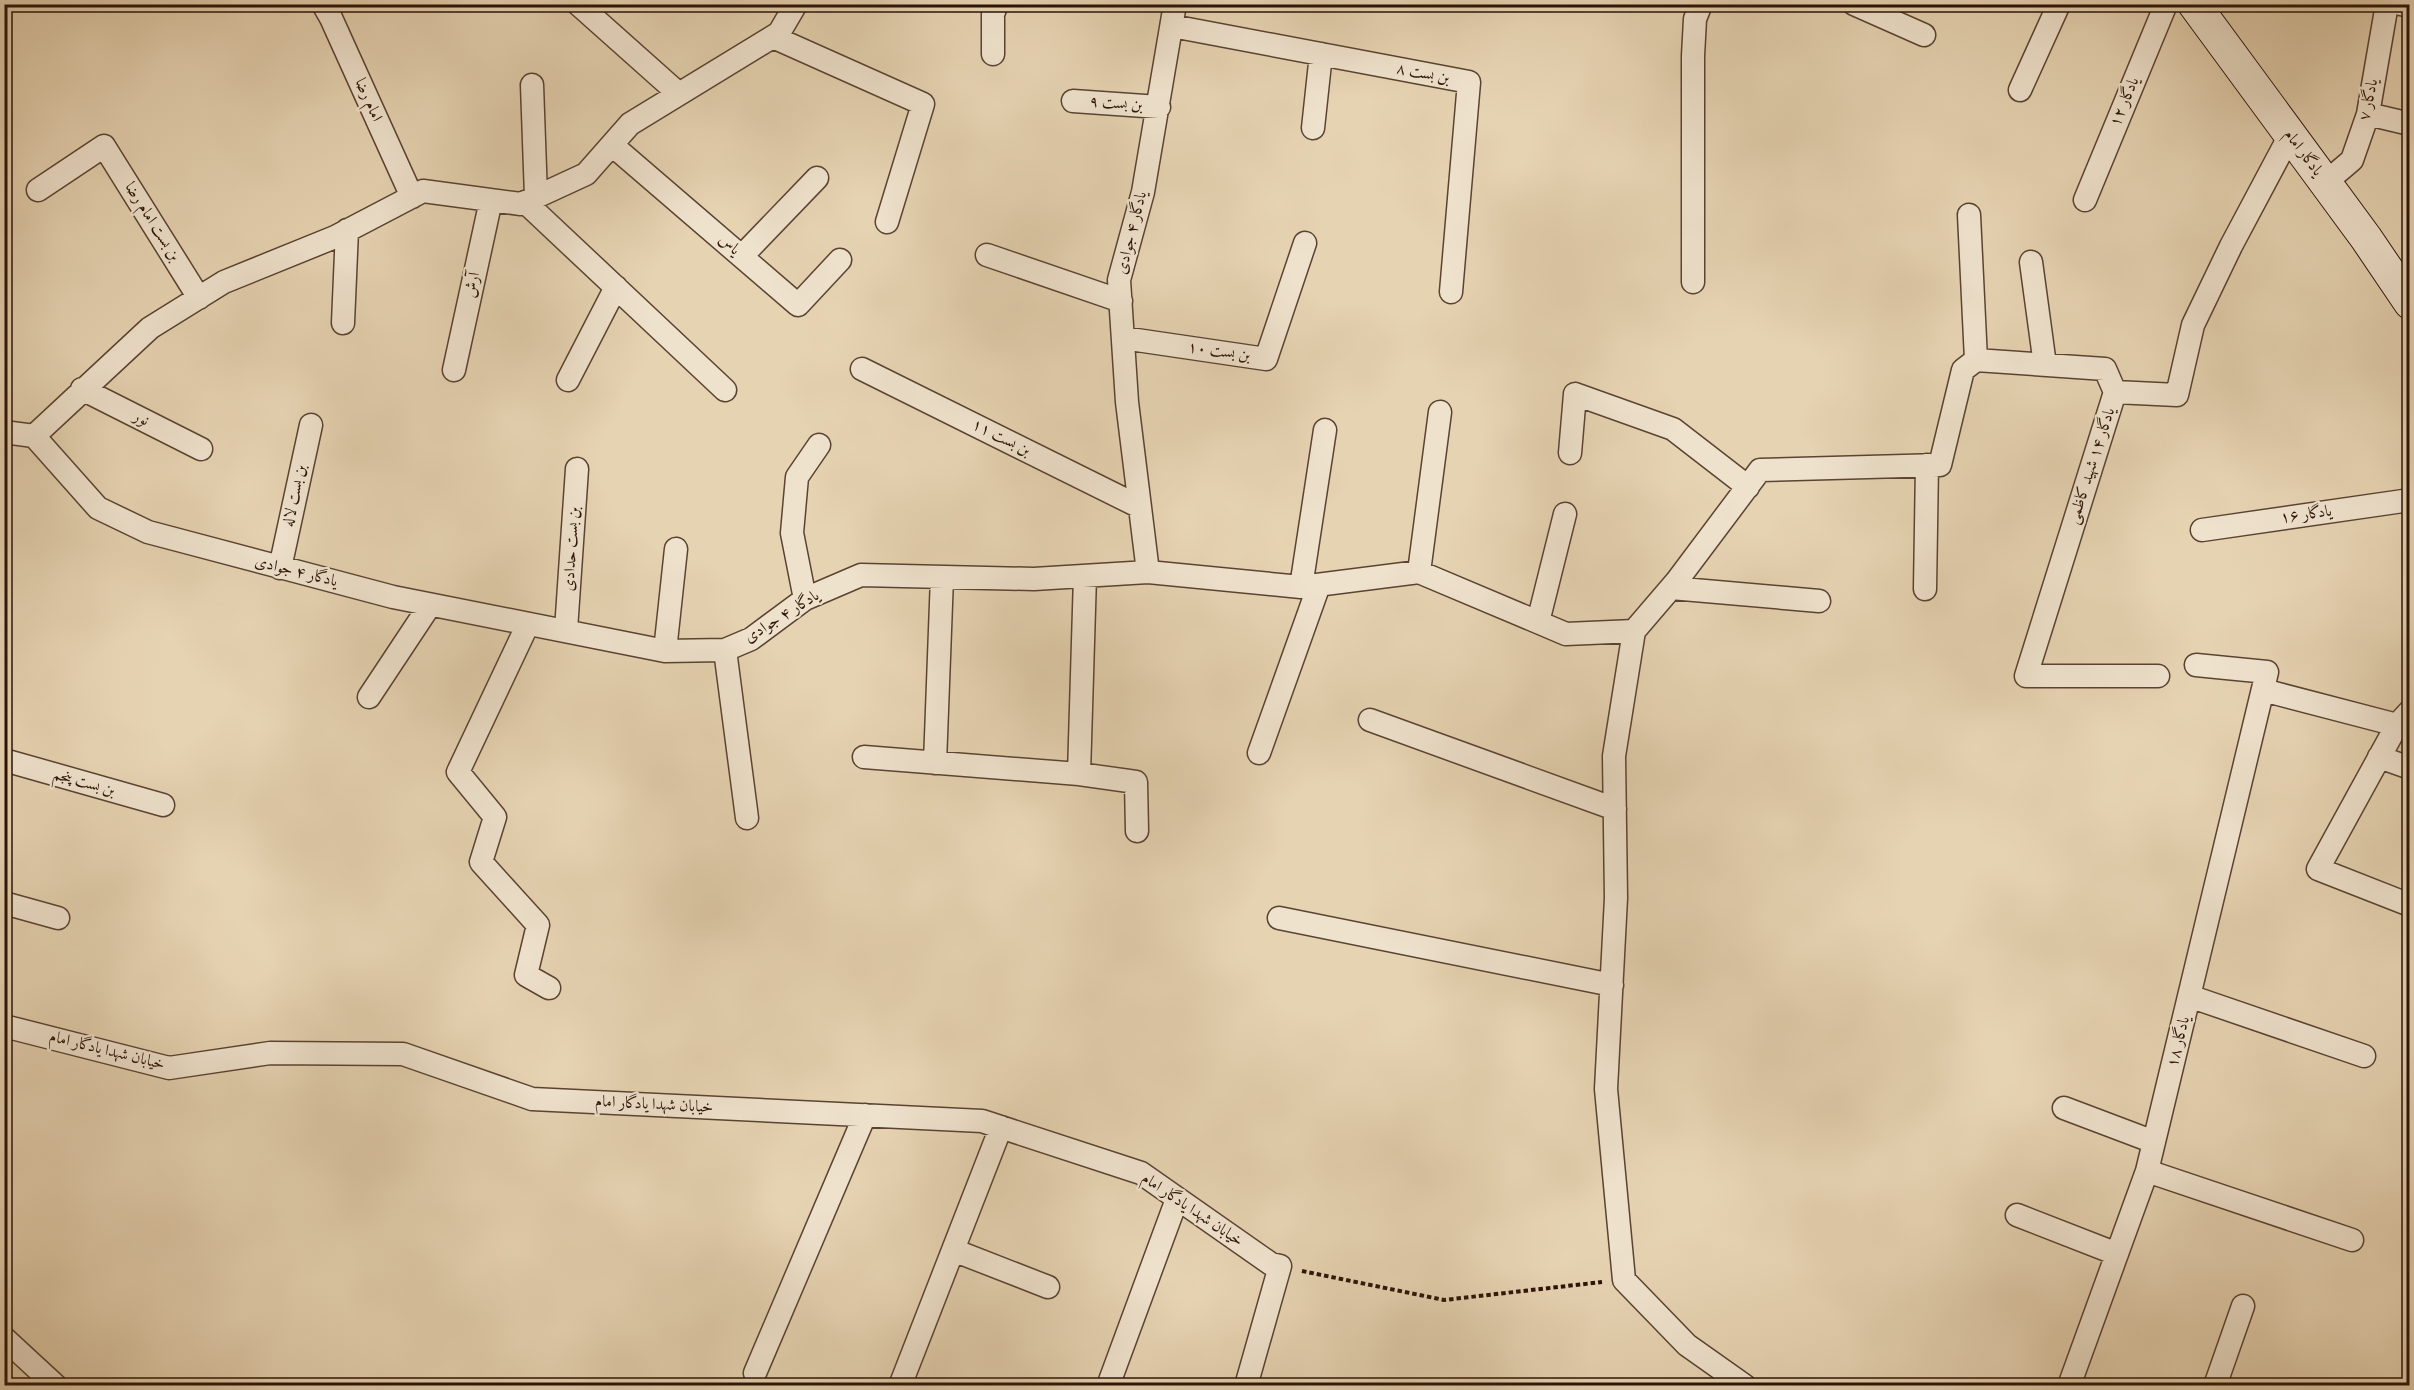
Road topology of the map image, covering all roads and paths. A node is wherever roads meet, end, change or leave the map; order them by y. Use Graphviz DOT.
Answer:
graph roads {
  1 [pos="322,4"];
  2 [pos="578,4"];
  3 [pos="796,4"];
  4 [pos="997,4"];
  5 [pos="1701,4"];
  6 [pos="1854,4"];
  7 [pos="2060,4"];
  8 [pos="2166,4"];
  9 [pos="2194,4"];
  10 [pos="2387,4"];
  11 [pos="2401,4"];
  12 [pos="2409,6"];
  13 [pos="1174,15"];
  14 [pos="1924,35"];
  15 [pos="773,37"];
  16 [pos="993,54"];
  17 [pos="1321,54"];
  18 [pos="532,85"];
  19 [pos="2020,90"];
  20 [pos="679,94"];
  21 [pos="1073,101"];
  22 [pos="1159,107"];
  23 [pos="2368,114"];
  24 [pos="2409,124"];
  25 [pos="1313,128"];
  26 [pos="2290,135"];
  27 [pos="612,144"];
  28 [pos="817,178"];
  29 [pos="2325,183"];
  30 [pos="38,189"];
  31 [pos="412,197"];
  32 [pos="531,199"];
  33 [pos="491,200"];
  34 [pos="2085,200"];
  35 [pos="1969,215"];
  36 [pos="886,222"];
  37 [pos="347,230"];
  38 [pos="1305,243"];
  39 [pos="987,255"];
  40 [pos="742,256"];
  41 [pos="840,260"];
  42 [pos="2031,262"];
  43 [pos="1693,282"];
  44 [pos="616,287"];
  45 [pos="1451,292"];
  46 [pos="199,298"];
  47 [pos="1120,301"];
  48 [pos="2409,303"];
  49 [pos="343,322"];
  50 [pos="1123,338"];
  51 [pos="1976,360"];
  52 [pos="2045,365"];
  53 [pos="862,369"];
  54 [pos="454,370"];
  55 [pos="568,380"];
  56 [pos="82,389"];
  57 [pos="725,390"];
  58 [pos="2115,392"];
  59 [pos="1440,412"];
  60 [pos="311,424"];
  61 [pos="1325,430"];
  62 [pos="4,432"];
  63 [pos="34,436"];
  64 [pos="819,445"];
  65 [pos="201,449"];
  66 [pos="1570,453"];
  67 [pos="1927,465"];
  68 [pos="577,469"];
  69 [pos="1748,487"];
  70 [pos="2409,500"];
  71 [pos="1140,507"];
  72 [pos="1565,514"];
  73 [pos="2202,530"];
  74 [pos="676,549"];
  75 [pos="280,568"];
  76 [pos="1148,572"];
  77 [pos="1419,572"];
  78 [pos="1085,576"];
  79 [pos="942,577"];
  80 [pos="1310,586"];
  81 [pos="1671,588"];
  82 [pos="1924,589"];
  83 [pos="805,599"];
  84 [pos="1819,601"];
  85 [pos="430,605"];
  86 [pos="1538,622"];
  87 [pos="527,626"];
  88 [pos="566,630"];
  89 [pos="1634,631"];
  90 [pos="725,650"];
  91 [pos="665,651"];
  92 [pos="2196,665"];
  93 [pos="2158,676"];
  94 [pos="2263,690"];
  95 [pos="369,697"];
  96 [pos="2403,718"];
  97 [pos="1370,720"];
  98 [pos="1259,753"];
  99 [pos="864,757"];
  100 [pos="2379,758"];
  101 [pos="4,760"];
  102 [pos="935,763"];
  103 [pos="2409,768"];
  104 [pos="1079,774"];
  105 [pos="163,805"];
  106 [pos="1615,809"];
  107 [pos="747,818"];
  108 [pos="1137,831"];
  109 [pos="4,903"];
  110 [pos="2409,905"];
  111 [pos="58,918"];
  112 [pos="1279,918"];
  113 [pos="1612,986"];
  114 [pos="549,988"];
  115 [pos="2190,996"];
  116 [pos="4,1026"];
  117 [pos="2364,1056"];
  118 [pos="2064,1108"];
  119 [pos="865,1115"];
  120 [pos="1001,1127"];
  121 [pos="2154,1142"];
  122 [pos="2148,1171"];
  123 [pos="1178,1199"];
  124 [pos="2018,1215"];
  125 [pos="2352,1240"];
  126 [pos="953,1250"];
  127 [pos="2117,1254"];
  128 [pos="1280,1266"];
  129 [pos="1624,1280"];
  130 [pos="1048,1287"];
  131 [pos="2243,1306"];
  132 [pos="4,1338"];
  133 [pos="755,1373"];
  134 [pos="56,1386"];
  135 [pos="900,1386"];
  136 [pos="1108,1386"];
  137 [pos="1248,1386"];
  138 [pos="1745,1386"];
  139 [pos="2070,1386"];
  140 [pos="2215,1386"];
  1 -- 31 [label="street, امام رضا"];
  2 -- 20 [label="street"];
  3 -- 15 [label="street"];
  4 -- 16 [label="street"];
  5 -- 43 [label="street"];
  6 -- 14 [label="street"];
  7 -- 19 [label="street"];
  8 -- 34 [label="street, یادگار ۱۲"];
  9 -- 26 [label="main road, یادگار امام"];
  10 -- 23 [label="street, یادگار ۷"];
  11 -- 12 [label="street"];
  13 -- 17 [label="street, بن بست ۸"];
  13 -- 22 [label="street, یادگار ۴ جوادی"];
  15 -- 20 [label="street"];
  15 -- 36 [label="street"];
  17 -- 25 [label="street"];
  17 -- 45 [label="street, بن بست ۸"];
  18 -- 32 [label="street"];
  20 -- 27 [label="street"];
  21 -- 22 [label="street, بن بست ۹"];
  22 -- 47 [label="street, یادگار ۴ جوادی"];
  23 -- 24 [label="street"];
  23 -- 29 [label="street, یادگار ۷"];
  26 -- 29 [label="main road, یادگار امام"];
  26 -- 58 [label="street, یادگار ۱۴ شهید کاظمی"];
  27 -- 32 [label="street"];
  27 -- 40 [label="street, یاس"];
  28 -- 40 [label="street"];
  29 -- 48 [label="main road, یادگار امام"];
  30 -- 46 [label="street, بن بست امام رضا"];
  31 -- 33 [label="street"];
  31 -- 37 [label="street"];
  32 -- 33 [label="street"];
  32 -- 44 [label="street"];
  33 -- 54 [label="street, آرش"];
  35 -- 51 [label="street"];
  37 -- 46 [label="street"];
  37 -- 49 [label="street"];
  38 -- 50 [label="street, بن بست ۱۰"];
  39 -- 47 [label="street"];
  40 -- 41 [label="street, یاس"];
  42 -- 52 [label="street"];
  44 -- 55 [label="street"];
  44 -- 57 [label="street"];
  46 -- 56 [label="street"];
  47 -- 50 [label="street, یادگار ۴ جوادی"];
  50 -- 71 [label="street, یادگار ۴ جوادی"];
  51 -- 52 [label="street"];
  51 -- 67 [label="street"];
  52 -- 58 [label="street"];
  53 -- 71 [label="street, بن بست ۱۱"];
  56 -- 63 [label="street"];
  56 -- 65 [label="street, نور"];
  58 -- 93 [label="street, یادگار ۱۴ شهید کاظمی"];
  59 -- 77 [label="street"];
  60 -- 75 [label="street, بن بست لاله"];
  61 -- 80 [label="street"];
  62 -- 63 [label="street"];
  63 -- 75 [label="street, یادگار ۴ جوادی"];
  64 -- 83 [label="street"];
  66 -- 69 [label="street"];
  67 -- 69 [label="street"];
  67 -- 82 [label="street"];
  68 -- 88 [label="street, بن بست حدادی"];
  69 -- 81 [label="street"];
  70 -- 73 [label="street, یادگار ۱۶"];
  71 -- 76 [label="street, یادگار ۴ جوادی"];
  72 -- 86 [label="street"];
  74 -- 91 [label="street"];
  75 -- 85 [label="street, یادگار ۴ جوادی"];
  76 -- 78 [label="street, یادگار ۴ جوادی"];
  76 -- 80 [label="street"];
  77 -- 80 [label="street"];
  77 -- 86 [label="street"];
  78 -- 79 [label="street, یادگار ۴ جوادی"];
  78 -- 104 [label="street"];
  79 -- 83 [label="street, یادگار ۴ جوادی"];
  79 -- 102 [label="street"];
  80 -- 98 [label="street"];
  81 -- 84 [label="street"];
  81 -- 89 [label="street"];
  83 -- 90 [label="street, یادگار ۴ جوادی"];
  85 -- 87 [label="street, یادگار ۴ جوادی"];
  85 -- 95 [label="street"];
  86 -- 89 [label="street"];
  87 -- 88 [label="street, یادگار ۴ جوادی"];
  87 -- 114 [label="street"];
  88 -- 91 [label="street, یادگار ۴ جوادی"];
  89 -- 106 [label="street"];
  90 -- 91 [label="street, یادگار ۴ جوادی"];
  90 -- 107 [label="street"];
  92 -- 94 [label="street"];
  94 -- 96 [label="street"];
  94 -- 115 [label="street, یادگار ۱۸"];
  96 -- 100 [label="street"];
  97 -- 106 [label="street"];
  99 -- 102 [label="street"];
  100 -- 103 [label="street"];
  100 -- 110 [label="street"];
  101 -- 105 [label="street, بن بست پنجم"];
  102 -- 104 [label="street"];
  104 -- 108 [label="street"];
  106 -- 113 [label="street"];
  109 -- 111 [label="street"];
  112 -- 113 [label="street"];
  113 -- 129 [label="street"];
  115 -- 117 [label="street"];
  115 -- 121 [label="street, یادگار ۱۸"];
  116 -- 119 [label="street, خیابان شهدا یادگار امام"];
  118 -- 121 [label="street"];
  119 -- 120 [label="street, خیابان شهدا یادگار امام"];
  119 -- 133 [label="street"];
  120 -- 123 [label="street, خیابان شهدا یادگار امام"];
  120 -- 126 [label="street"];
  121 -- 122 [label="street, یادگار ۱۸"];
  122 -- 125 [label="street"];
  122 -- 127 [label="street, یادگار ۱۸"];
  123 -- 128 [label="street, خیابان شهدا یادگار امام"];
  123 -- 136 [label="street"];
  124 -- 127 [label="street"];
  126 -- 130 [label="street"];
  126 -- 135 [label="street"];
  127 -- 139 [label="street, یادگار ۱۸"];
  128 -- 129 [label="path"];
  128 -- 137 [label="street"];
  129 -- 138 [label="street"];
  131 -- 140 [label="street"];
  132 -- 134 [label="street"];
}
